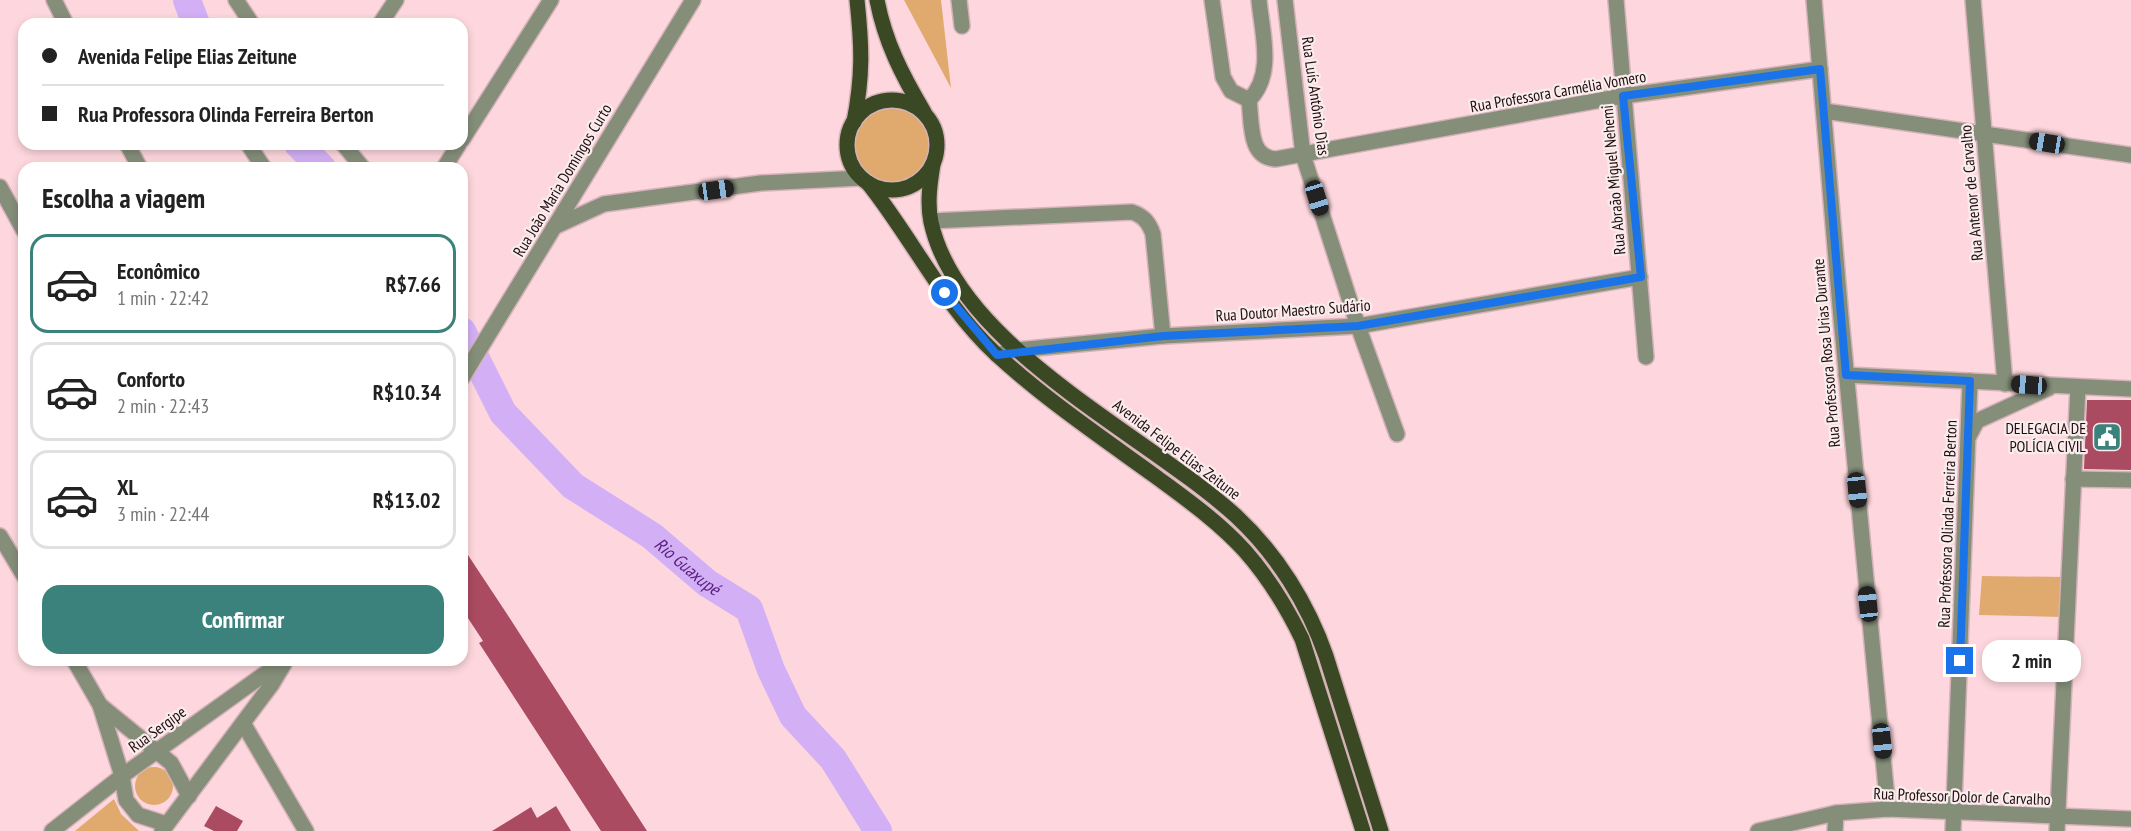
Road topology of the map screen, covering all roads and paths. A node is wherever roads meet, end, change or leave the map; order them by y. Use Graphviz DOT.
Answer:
graph roads {
  1 [pos="54,0"];
  2 [pos="396,0"];
  3 [pos="551,0"];
  4 [pos="693,0"];
  5 [pos="857,0"];
  6 [pos="877,0"];
  7 [pos="959,0"];
  8 [pos="1212,0"];
  9 [pos="1259,0"];
  10 [pos="1285,0"];
  11 [pos="1616,0"];
  12 [pos="1814,0"];
  13 [pos="1973,0"];
  14 [pos="241,3"];
  15 [pos="63,18"];
  16 [pos="249,18"];
  17 [pos="384,18"];
  18 [pos="962,26"];
  19 [pos="1820,69"];
  20 [pos="1623,96"];
  21 [pos="1249,100"];
  22 [pos="1824,111"];
  23 [pos="927,117"];
  24 [pos="854,122"];
  25 [pos="468,131"];
  26 [pos="1984,133"];
  27 [pos="348,150"];
  28 [pos="1303,155"];
  29 [pos="2131,155"];
  30 [pos="358,162"];
  31 [pos="933,164"];
  32 [pos="864,181"];
  33 [pos="0,187"];
  34 [pos="578,187"];
  35 [pos="604,204"];
  36 [pos="18,220"];
  37 [pos="931,220"];
  38 [pos="554,227"];
  39 [pos="1641,277"];
  40 [pos="1358,326"];
  41 [pos="1163,336"];
  42 [pos="1016,350"];
  43 [pos="997,355"];
  44 [pos="1646,357"];
  45 [pos="468,368"];
  46 [pos="1846,375"];
  47 [pos="1970,381"];
  48 [pos="2005,384"];
  49 [pos="2052,387"];
  50 [pos="2078,387"];
  51 [pos="2131,389"];
  52 [pos="1397,434"];
  53 [pos="1969,436"];
  54 [pos="2073,478"];
  55 [pos="2131,480"];
  56 [pos="0,536"];
  57 [pos="18,566"];
  58 [pos="77,666"];
  59 [pos="261,666"];
  60 [pos="280,666"];
  61 [pos="269,679"];
  62 [pos="100,705"];
  63 [pos="243,723"];
  64 [pos="158,751"];
  65 [pos="122,776"];
  66 [pos="189,796"];
  67 [pos="1888,809"];
  68 [pos="1836,813"];
  69 [pos="1953,813"];
  70 [pos="2131,819"];
  71 [pos="2058,824"];
  72 [pos="164,828"];
  73 [pos="52,831"];
  74 [pos="306,831"];
  75 [pos="1363,831"];
  76 [pos="1381,831"];
  77 [pos="1758,831"];
  78 [pos="1835,831"];
  79 [pos="1953,831"];
  1 -- 15 [label="street"];
  2 -- 17 [label="street"];
  3 -- 25 [label="street"];
  4 -- 34 [label="street, Rua João Maria Domingos Curto"];
  5 -- 24 [label="main road"];
  6 -- 23 [label="main road"];
  7 -- 18 [label="street"];
  8 -- 21 [label="street"];
  9 -- 21 [label="street"];
  10 -- 28 [label="street, Rua Luís Antônio Dias"];
  11 -- 20 [label="street, Rua Abraão Miguel Nehemi"];
  12 -- 19 [label="street, Rua Professora Rosa Urias Durante"];
  13 -- 26 [label="street, Rua Antenor de Carvalho"];
  14 -- 16 [label="street"];
  19 -- 20 [label="street, Rua Professora Carmélia Vomero"];
  19 -- 22 [label="street, Rua Professora Rosa Urias Durante"];
  20 -- 28 [label="street, Rua Professora Carmélia Vomero"];
  20 -- 39 [label="street, Rua Abraão Miguel Nehemi"];
  21 -- 28 [label="street, Rua Professora Carmélia Vomero"];
  22 -- 26 [label="street"];
  22 -- 46 [label="street, Rua Professora Rosa Urias Durante"];
  23 -- 24 [label="main road"];
  23 -- 31 [label="main road"];
  24 -- 32 [label="main road"];
  26 -- 29 [label="street"];
  26 -- 48 [label="street, Rua Antenor de Carvalho"];
  27 -- 30 [label="street"];
  28 -- 40 [label="street, Rua Luís Antônio Dias"];
  31 -- 32 [label="main road"];
  31 -- 37 [label="main road, Avenida Felipe Elias Zeitune"];
  32 -- 35 [label="street"];
  32 -- 43 [label="main road"];
  33 -- 36 [label="street"];
  34 -- 35 [label="street"];
  34 -- 38 [label="street, Rua João Maria Domingos Curto"];
  35 -- 38 [label="street"];
  37 -- 41 [label="street"];
  37 -- 42 [label="main road, Avenida Felipe Elias Zeitune"];
  38 -- 45 [label="street, Rua João Maria Domingos Curto"];
  39 -- 40 [label="street, Rua Doutor Maestro Sudário"];
  39 -- 44 [label="street, Rua Abraão Miguel Nehemi"];
  40 -- 41 [label="street, Rua Doutor Maestro Sudário"];
  40 -- 52 [label="street, Rua Luís Antônio Dias"];
  41 -- 42 [label="street, Rua Doutor Maestro Sudário"];
  42 -- 43 [label="street, Rua Doutor Maestro Sudário"];
  42 -- 76 [label="main road, Avenida Felipe Elias Zeitune"];
  43 -- 75 [label="main road"];
  46 -- 47 [label="street"];
  46 -- 67 [label="street, Rua Professora Rosa Urias Durante"];
  47 -- 48 [label="street"];
  47 -- 53 [label="street, Rua Professora Olinda Ferreira Berton"];
  48 -- 49 [label="street"];
  49 -- 50 [label="street"];
  49 -- 53 [label="street"];
  50 -- 51 [label="street"];
  50 -- 54 [label="street"];
  53 -- 69 [label="street, Rua Professora Olinda Ferreira Berton"];
  54 -- 55 [label="street"];
  54 -- 71 [label="street"];
  56 -- 57 [label="street"];
  58 -- 62 [label="street"];
  59 -- 61 [label="street"];
  60 -- 61 [label="street"];
  61 -- 63 [label="street"];
  61 -- 64 [label="street, Rua Sergipe"];
  62 -- 64 [label="street"];
  62 -- 65 [label="street"];
  63 -- 66 [label="street"];
  63 -- 74 [label="street"];
  64 -- 65 [label="street, Rua Sergipe"];
  64 -- 66 [label="street"];
  65 -- 72 [label="street"];
  65 -- 73 [label="street, Rua Sergipe"];
  66 -- 72 [label="street"];
  67 -- 68 [label="street, Rua Professor Dolor de Carvalho"];
  67 -- 69 [label="street, Rua Professor Dolor de Carvalho"];
  68 -- 77 [label="street, Rua Professor Dolor de Carvalho"];
  68 -- 78 [label="street"];
  69 -- 71 [label="street, Rua Professor Dolor de Carvalho"];
  69 -- 79 [label="street, Rua Professora Olinda Ferreira Berton"];
  70 -- 71 [label="street, Rua Professor Dolor de Carvalho"];
}
